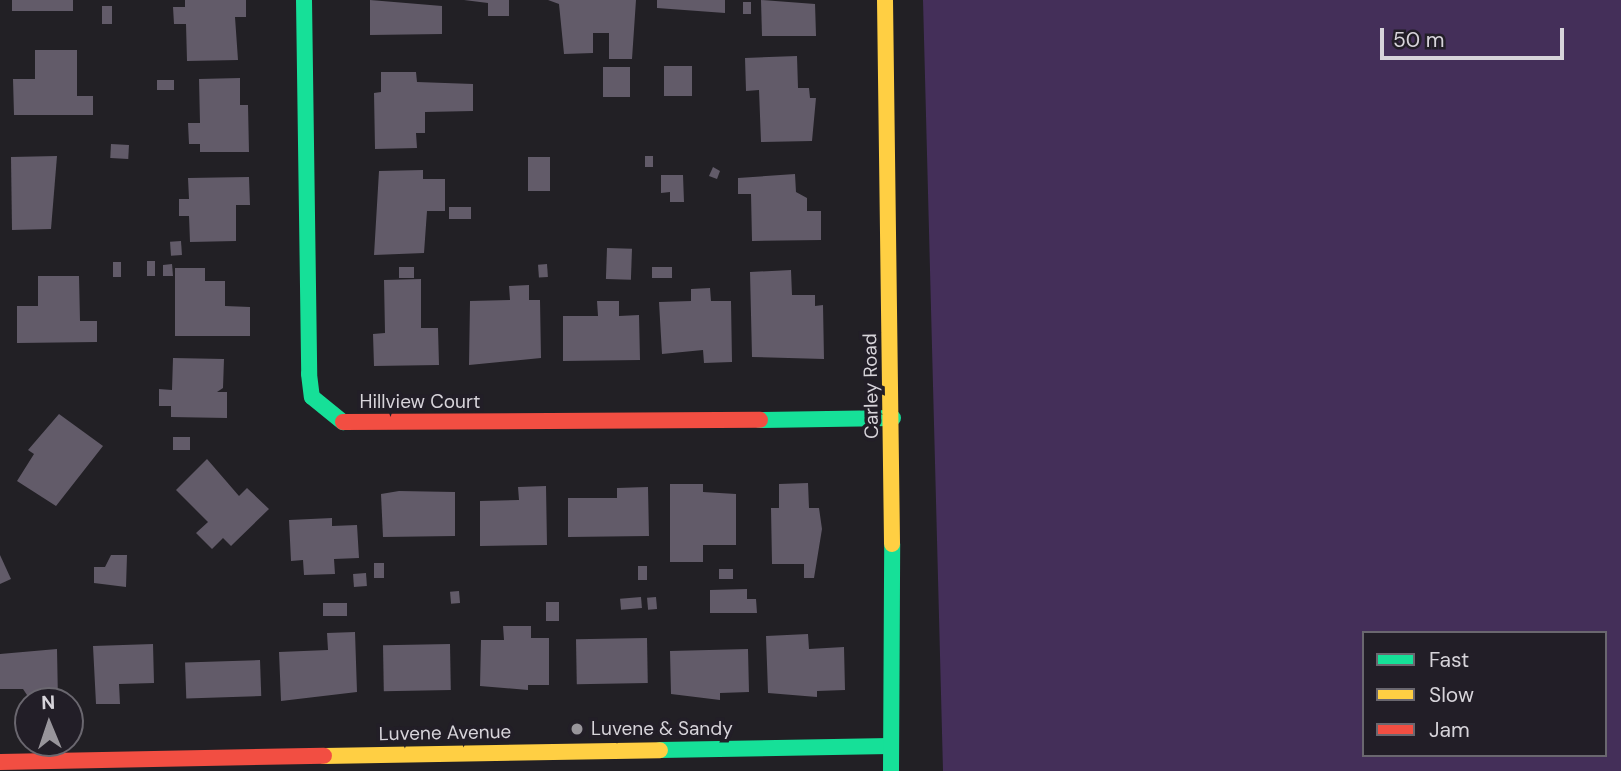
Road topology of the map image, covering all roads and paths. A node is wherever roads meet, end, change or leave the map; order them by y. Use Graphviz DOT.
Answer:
graph roads {
  1 [pos="304,0"];
  2 [pos="885,0"];
  3 [pos="893,418"];
  4 [pos="890,746"];
  5 [pos="0,762"];
  6 [pos="891,771"];
  1 -- 3 [label="street, Hillview Court"];
  2 -- 3 [label="street, Carley Road"];
  3 -- 4 [label="street, Carley Road"];
  4 -- 5 [label="street, Luvene Avenue"];
  4 -- 6 [label="street, Carley Road"];
}
